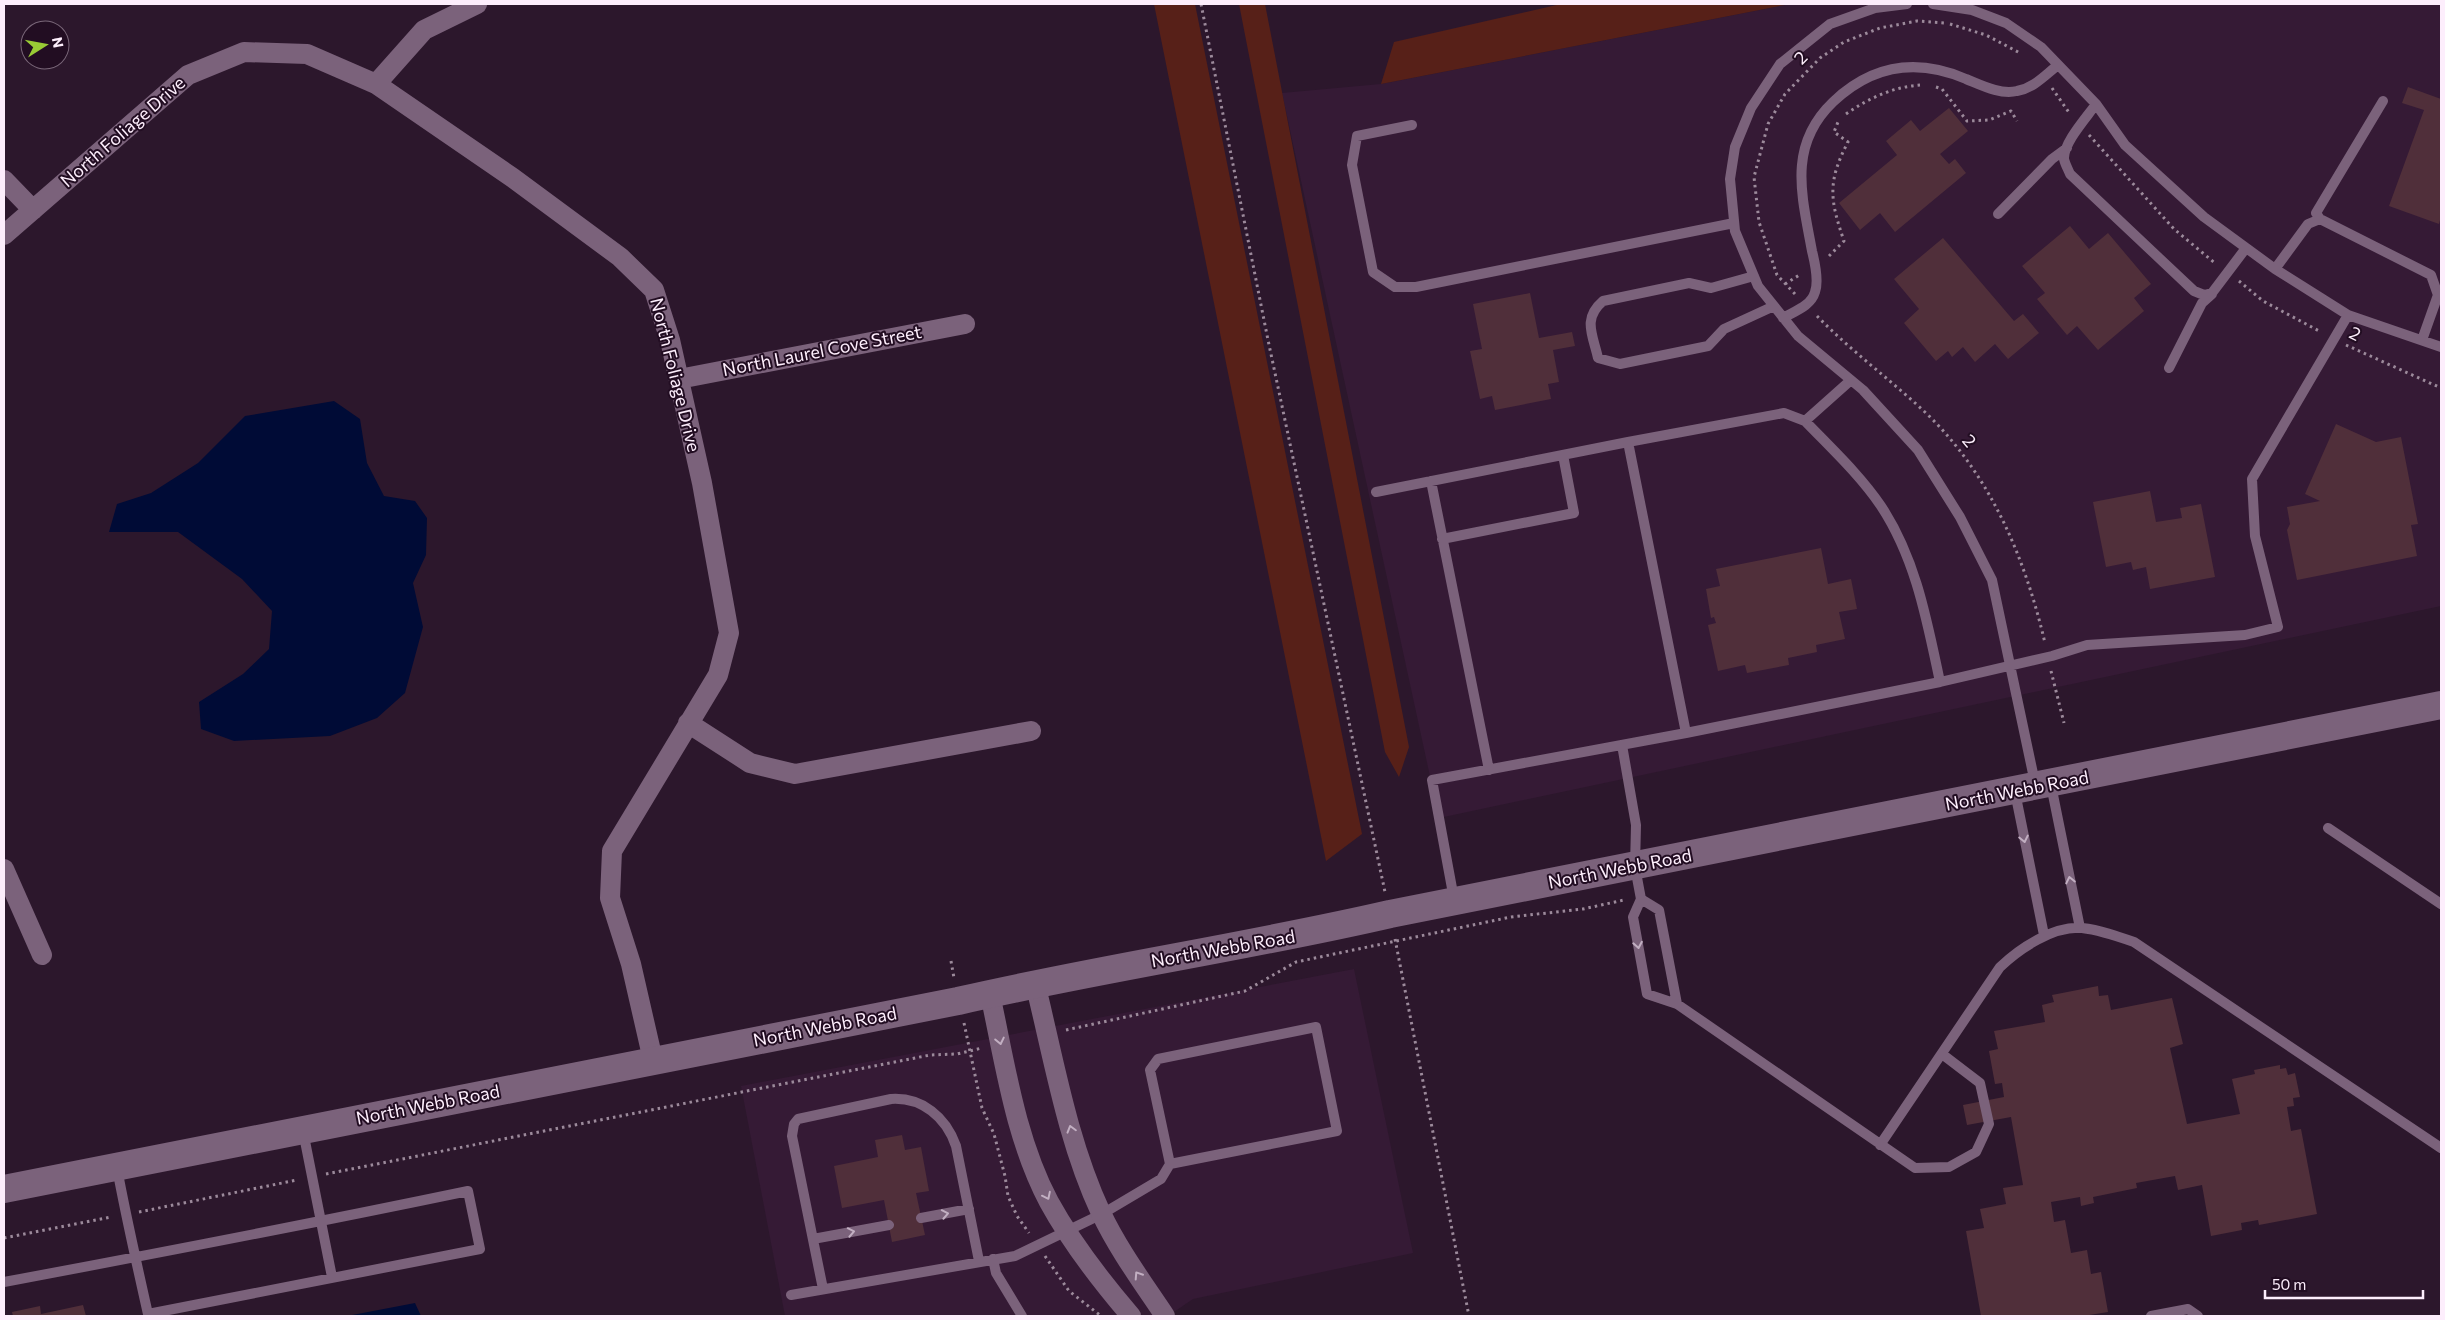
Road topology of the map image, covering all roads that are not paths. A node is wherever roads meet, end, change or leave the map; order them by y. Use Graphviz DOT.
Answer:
graph roads {
  1 [pos="477,4"];
  2 [pos="1907,4"];
  3 [pos="1933,4"];
  4 [pos="2058,65"];
  5 [pos="376,84"];
  6 [pos="2383,101"];
  7 [pos="2096,104"];
  8 [pos="1412,125"];
  9 [pos="2067,148"];
  10 [pos="4,180"];
  11 [pos="33,210"];
  12 [pos="1998,214"];
  13 [pos="2320,219"];
  14 [pos="1734,223"];
  15 [pos="4,235"];
  16 [pos="2246,248"];
  17 [pos="2274,269"];
  18 [pos="1754,276"];
  19 [pos="2212,293"];
  20 [pos="1774,306"];
  21 [pos="2348,315"];
  22 [pos="1783,318"];
  23 [pos="965,324"];
  24 [pos="2422,340"];
  25 [pos="2441,347"];
  26 [pos="2168,368"];
  27 [pos="679,378"];
  28 [pos="1850,380"];
  29 [pos="1805,421"];
  30 [pos="1628,442"];
  31 [pos="1563,455"];
  32 [pos="1431,481"];
  33 [pos="1376,492"];
  34 [pos="1442,539"];
  35 [pos="2010,665"];
  36 [pos="1940,682"];
  37 [pos="2441,705"];
  38 [pos="688,723"];
  39 [pos="1031,731"];
  40 [pos="1686,733"];
  41 [pos="1622,744"];
  42 [pos="1489,770"];
  43 [pos="2034,787"];
  44 [pos="2328,828"];
  45 [pos="1635,867"];
  46 [pos="4,869"];
  47 [pos="1641,897"];
  48 [pos="1455,902"];
  49 [pos="2441,904"];
  50 [pos="2080,928"];
  51 [pos="2044,936"];
  52 [pos="42,955"];
  53 [pos="1036,983"];
  54 [pos="990,994"];
  55 [pos="1677,1004"];
  56 [pos="1942,1054"];
  57 [pos="653,1060"];
  58 [pos="303,1130"];
  59 [pos="1880,1145"];
  60 [pos="2441,1148"];
  61 [pos="1170,1164"];
  62 [pos="117,1167"];
  63 [pos="4,1189"];
  64 [pos="969,1209"];
  65 [pos="1102,1214"];
  66 [pos="921,1218"];
  67 [pos="320,1221"];
  68 [pos="889,1225"];
  69 [pos="1067,1231"];
  70 [pos="813,1239"];
  71 [pos="135,1257"];
  72 [pos="993,1259"];
  73 [pos="979,1260"];
  74 [pos="332,1278"];
  75 [pos="4,1282"];
  76 [pos="823,1289"];
  77 [pos="791,1296"];
  78 [pos="1022,1316"];
  79 [pos="1131,1316"];
  80 [pos="1165,1316"];
  81 [pos="2152,1316"];
  82 [pos="2198,1316"];
  1 -- 5 [label="street"];
  2 -- 14 [label="lane"];
  3 -- 4 [label="lane"];
  4 -- 7 [label="lane"];
  4 -- 22 [label="lane"];
  5 -- 11 [label="street, North Foliage Drive"];
  5 -- 27 [label="street, North Foliage Drive"];
  6 -- 13 [label="lane"];
  7 -- 9 [label="lane"];
  7 -- 16 [label="lane"];
  8 -- 14 [label="lane"];
  9 -- 12 [label="lane"];
  9 -- 19 [label="lane"];
  10 -- 11 [label="street"];
  11 -- 15 [label="street, North Foliage Drive"];
  13 -- 17 [label="lane"];
  13 -- 24 [label="lane"];
  14 -- 18 [label="lane"];
  16 -- 17 [label="lane"];
  16 -- 19 [label="lane"];
  17 -- 21 [label="lane"];
  18 -- 20 [label="lane"];
  18 -- 20 [label="lane"];
  19 -- 26 [label="lane"];
  20 -- 22 [label="lane"];
  21 -- 24 [label="lane"];
  21 -- 35 [label="lane"];
  22 -- 28 [label="lane"];
  23 -- 27 [label="street, North Laurel Cove Street"];
  24 -- 25 [label="lane"];
  27 -- 38 [label="street, North Foliage Drive"];
  28 -- 29 [label="lane"];
  28 -- 35 [label="lane"];
  29 -- 30 [label="lane"];
  29 -- 36 [label="lane"];
  30 -- 31 [label="lane"];
  30 -- 40 [label="lane"];
  31 -- 32 [label="lane"];
  31 -- 34 [label="lane"];
  32 -- 33 [label="lane"];
  32 -- 34 [label="lane"];
  34 -- 42 [label="lane"];
  35 -- 36 [label="lane"];
  35 -- 43 [label="lane"];
  36 -- 40 [label="lane"];
  37 -- 43 [label="main road, North Webb Road"];
  38 -- 39 [label="street"];
  38 -- 57 [label="street, North Foliage Drive"];
  40 -- 41 [label="lane"];
  41 -- 42 [label="lane"];
  41 -- 45 [label="lane"];
  42 -- 48 [label="lane"];
  43 -- 45 [label="main road, North Webb Road"];
  50 -- 43 [label="lane, one-way"];
  43 -- 51 [label="lane, one-way"];
  44 -- 49 [label="lane"];
  45 -- 47 [label="lane"];
  45 -- 48 [label="main road, North Webb Road"];
  46 -- 52 [label="street"];
  47 -- 55 [label="lane"];
  47 -- 55 [label="lane, one-way"];
  48 -- 53 [label="main road, North Webb Road"];
  50 -- 51 [label="lane"];
  50 -- 60 [label="lane"];
  51 -- 56 [label="lane"];
  53 -- 54 [label="main road, North Webb Road"];
  65 -- 53 [label="street, one-way"];
  54 -- 57 [label="main road, North Webb Road"];
  54 -- 69 [label="street, one-way"];
  55 -- 59 [label="lane"];
  56 -- 59 [label="lane"];
  56 -- 59 [label="lane"];
  57 -- 58 [label="main road, North Webb Road"];
  58 -- 62 [label="main road, North Webb Road"];
  58 -- 67 [label="lane"];
  61 -- 61 [label="lane"];
  61 -- 65 [label="lane"];
  62 -- 63 [label="main road, North Webb Road"];
  62 -- 71 [label="lane"];
  66 -- 64 [label="lane, one-way"];
  64 -- 70 [label="lane"];
  64 -- 73 [label="lane"];
  65 -- 69 [label="lane"];
  80 -- 65 [label="street, one-way"];
  67 -- 71 [label="lane"];
  67 -- 74 [label="lane"];
  67 -- 74 [label="lane"];
  70 -- 68 [label="lane, one-way"];
  69 -- 72 [label="lane"];
  69 -- 79 [label="street"];
  70 -- 76 [label="lane"];
  71 -- 74 [label="lane"];
  71 -- 75 [label="lane"];
  72 -- 73 [label="lane"];
  72 -- 78 [label="lane"];
  73 -- 76 [label="lane"];
  76 -- 77 [label="lane"];
  81 -- 82 [label="lane"];
}
